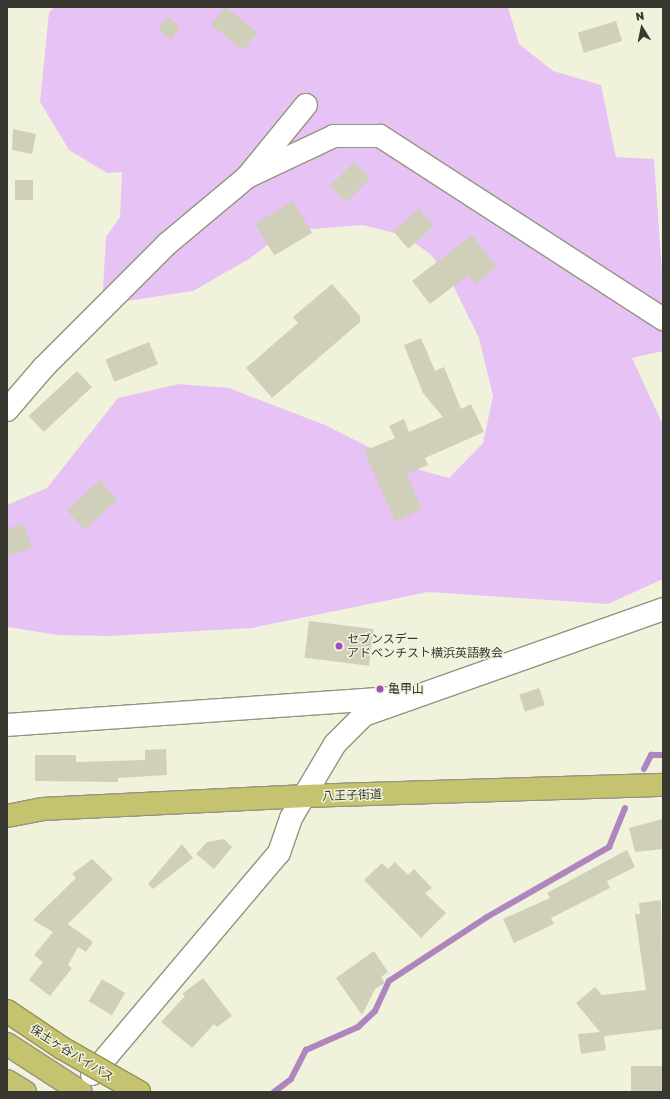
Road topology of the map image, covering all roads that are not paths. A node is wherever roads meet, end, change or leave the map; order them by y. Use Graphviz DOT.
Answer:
graph roads {
  1 [pos="306,105"];
  2 [pos="247,177"];
  3 [pos="663,319"];
  4 [pos="7,410"];
  5 [pos="663,609"];
  6 [pos="409,697"];
  7 [pos="7,725"];
  8 [pos="663,785"];
  9 [pos="307,796"];
  10 [pos="7,806"];
  11 [pos="42,809"];
  12 [pos="7,816"];
  13 [pos="7,1011"];
  14 [pos="7,1044"];
  15 [pos="92,1074"];
  16 [pos="7,1081"];
  17 [pos="24,1092"];
  18 [pos="81,1092"];
  19 [pos="139,1092"];
  1 -- 2 [label="street"];
  2 -- 3 [label="street"];
  2 -- 4 [label="street"];
  5 -- 6 [label="street"];
  6 -- 7 [label="street"];
  6 -- 9 [label="street"];
  8 -- 9 [label="highway, 八王子街道"];
  9 -- 11 [label="highway, 八王子街道"];
  9 -- 15 [label="street"];
  10 -- 11 [label="highway, 八王子街道"];
  11 -- 12 [label="highway, 八王子街道"];
  13 -- 19 [label="highway, 保土ヶ谷バイパス, bridge"];
  14 -- 18 [label="highway"];
  16 -- 17 [label="highway"];
}
